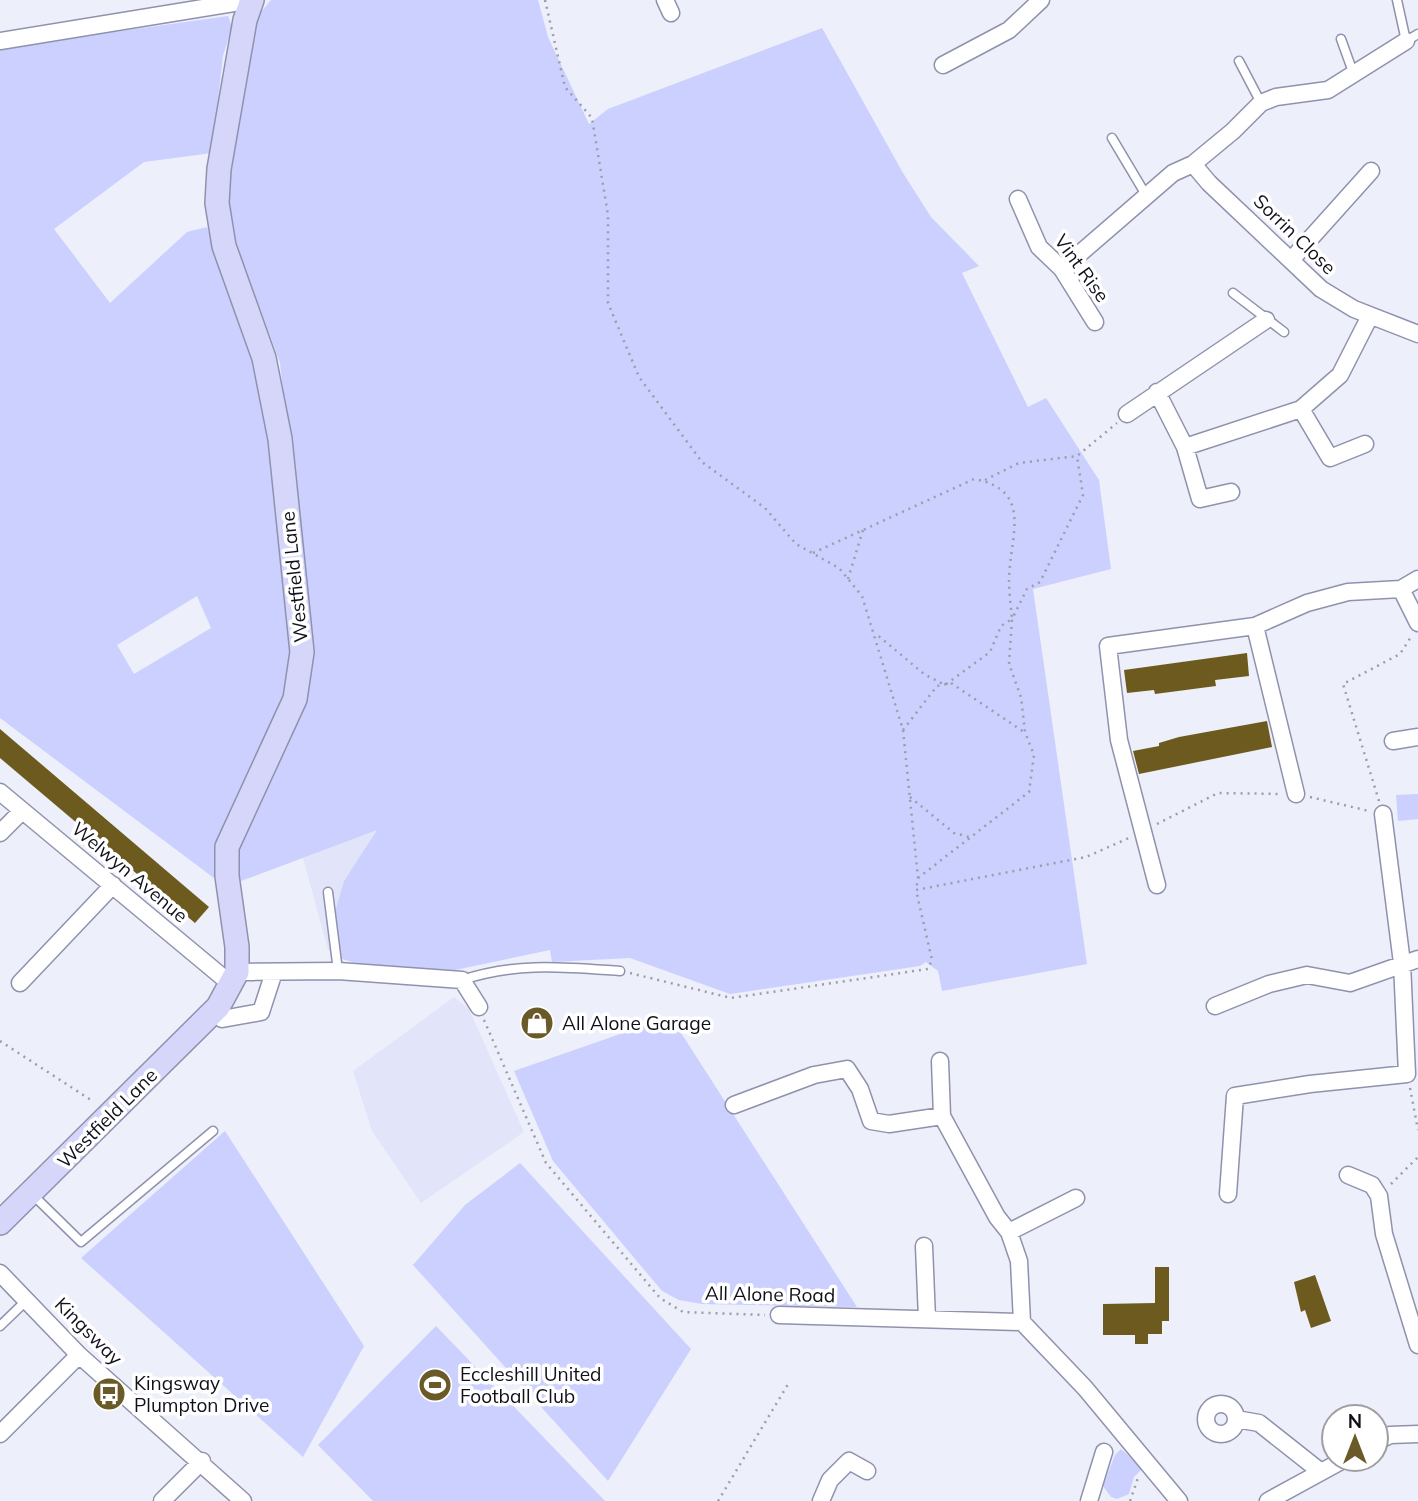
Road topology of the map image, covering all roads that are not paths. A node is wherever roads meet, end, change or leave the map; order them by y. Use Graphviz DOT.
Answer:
graph roads {
  1 [pos="252,0"];
  2 [pos="1041,0"];
  3 [pos="1397,0"];
  4 [pos="1412,38"];
  5 [pos="1341,39"];
  6 [pos="0,41"];
  7 [pos="1239,61"];
  8 [pos="943,65"];
  9 [pos="1354,75"];
  10 [pos="1261,103"];
  11 [pos="1112,138"];
  12 [pos="1193,164"];
  13 [pos="1371,171"];
  14 [pos="1146,195"];
  15 [pos="1018,199"];
  16 [pos="1292,258"];
  17 [pos="1062,269"];
  18 [pos="1233,293"];
  19 [pos="1370,316"];
  20 [pos="1266,320"];
  21 [pos="1096,322"];
  22 [pos="1284,332"];
  23 [pos="1418,334"];
  24 [pos="1157,392"];
  25 [pos="1301,409"];
  26 [pos="1128,414"];
  27 [pos="1365,443"];
  28 [pos="1185,447"];
  29 [pos="1231,492"];
  30 [pos="1418,579"];
  31 [pos="1401,589"];
  32 [pos="1415,616"];
  33 [pos="1255,626"];
  34 [pos="1418,737"];
  35 [pos="1393,741"];
  36 [pos="0,792"];
  37 [pos="1296,794"];
  38 [pos="22,811"];
  39 [pos="1382,814"];
  40 [pos="0,834"];
  41 [pos="1157,884"];
  42 [pos="113,885"];
  43 [pos="328,892"];
  44 [pos="1410,961"];
  45 [pos="338,971"];
  46 [pos="620,971"];
  47 [pos="274,972"];
  48 [pos="234,979"];
  49 [pos="462,980"];
  50 [pos="20,983"];
  51 [pos="1215,1006"];
  52 [pos="479,1007"];
  53 [pos="222,1019"];
  54 [pos="940,1061"];
  55 [pos="734,1105"];
  56 [pos="942,1116"];
  57 [pos="213,1131"];
  58 [pos="1348,1175"];
  59 [pos="31,1194"];
  60 [pos="1228,1194"];
  61 [pos="1076,1198"];
  62 [pos="0,1223"];
  63 [pos="1009,1232"];
  64 [pos="924,1246"];
  65 [pos="0,1273"];
  66 [pos="27,1299"];
  67 [pos="779,1315"];
  68 [pos="927,1318"];
  69 [pos="1022,1322"];
  70 [pos="0,1326"];
  71 [pos="1418,1345"];
  72 [pos="79,1355"];
  73 [pos="1236,1419"];
  74 [pos="0,1434"];
  75 [pos="1418,1434"];
  76 [pos="1390,1435"];
  77 [pos="1104,1452"];
  78 [pos="202,1461"];
  79 [pos="867,1471"];
  80 [pos="1320,1471"];
  81 [pos="1320,1473"];
  82 [pos="1094,1500"];
  83 [pos="162,1501"];
  84 [pos="243,1501"];
  85 [pos="821,1501"];
  86 [pos="1179,1501"];
  87 [pos="1269,1501"];
  1 -- 6 [label="street"];
  1 -- 48 [label="street, Westfield Lane"];
  2 -- 8 [label="street"];
  3 -- 4 [label="lane"];
  4 -- 9 [label="street"];
  5 -- 9 [label="lane"];
  7 -- 10 [label="lane"];
  9 -- 10 [label="street"];
  10 -- 12 [label="street"];
  11 -- 14 [label="lane"];
  12 -- 14 [label="street"];
  12 -- 16 [label="street, Sorrin Close"];
  13 -- 16 [label="street"];
  14 -- 17 [label="street"];
  15 -- 17 [label="street, Vint Rise"];
  16 -- 19 [label="street, Sorrin Close"];
  17 -- 21 [label="street, Vint Rise"];
  18 -- 20 [label="lane"];
  19 -- 23 [label="street, Sorrin Close"];
  19 -- 25 [label="street"];
  20 -- 22 [label="lane"];
  20 -- 24 [label="street"];
  24 -- 26 [label="street"];
  24 -- 28 [label="street"];
  25 -- 27 [label="street"];
  25 -- 28 [label="street"];
  28 -- 29 [label="street"];
  30 -- 31 [label="street"];
  31 -- 32 [label="street"];
  31 -- 33 [label="street"];
  33 -- 37 [label="street"];
  33 -- 41 [label="street"];
  34 -- 35 [label="street"];
  36 -- 38 [label="street, Welwyn Avenue"];
  38 -- 40 [label="street"];
  38 -- 42 [label="street, Welwyn Avenue"];
  39 -- 44 [label="street"];
  42 -- 48 [label="street, Welwyn Avenue"];
  42 -- 50 [label="street"];
  43 -- 45 [label="lane"];
  44 -- 51 [label="street"];
  44 -- 60 [label="street"];
  45 -- 47 [label="street"];
  45 -- 49 [label="street"];
  46 -- 49 [label="lane"];
  47 -- 48 [label="street"];
  47 -- 53 [label="street"];
  48 -- 59 [label="street, Westfield Lane"];
  49 -- 52 [label="street"];
  54 -- 56 [label="street"];
  55 -- 56 [label="street"];
  56 -- 63 [label="street"];
  57 -- 59 [label="lane"];
  58 -- 71 [label="street"];
  59 -- 62 [label="street, Westfield Lane"];
  61 -- 63 [label="street"];
  63 -- 69 [label="street"];
  64 -- 68 [label="street"];
  65 -- 66 [label="street, Kingsway"];
  66 -- 70 [label="lane"];
  66 -- 72 [label="street, Kingsway"];
  67 -- 68 [label="street, All Alone Road"];
  68 -- 69 [label="street, All Alone Road"];
  69 -- 86 [label="street"];
  72 -- 74 [label="street"];
  72 -- 78 [label="street, Kingsway"];
  73 -- 80 [label="street"];
  75 -- 76 [label="street"];
  77 -- 82 [label="street"];
  78 -- 83 [label="street"];
  78 -- 84 [label="street, Kingsway"];
  79 -- 85 [label="street"];
  81 -- 87 [label="street"];
}
